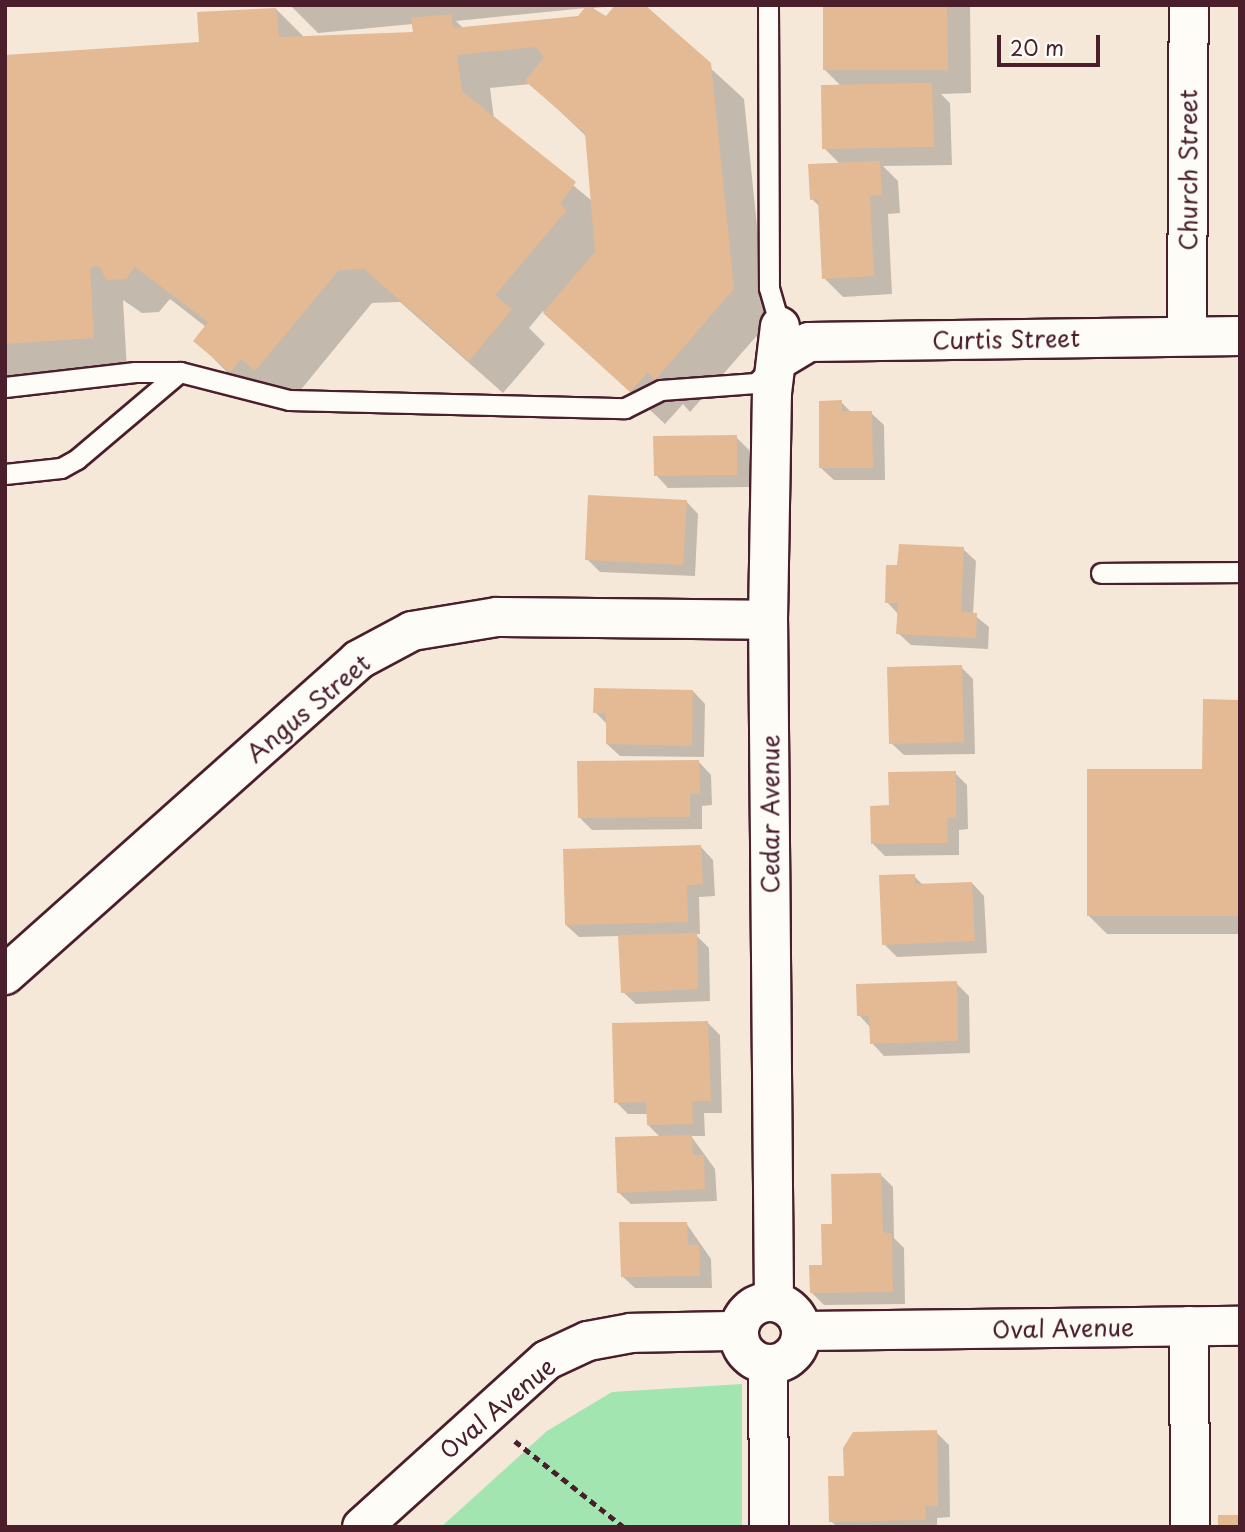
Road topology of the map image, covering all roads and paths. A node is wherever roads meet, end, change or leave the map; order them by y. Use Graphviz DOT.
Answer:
graph roads {
  1 [pos="768,5"];
  2 [pos="1189,5"];
  3 [pos="1187,335"];
  4 [pos="1240,336"];
  5 [pos="779,344"];
  6 [pos="180,372"];
  7 [pos="5,387"];
  8 [pos="5,474"];
  9 [pos="1240,572"];
  10 [pos="1101,573"];
  11 [pos="768,620"];
  12 [pos="5,975"];
  13 [pos="774,1301"];
  14 [pos="1189,1326"];
  15 [pos="1240,1326"];
  16 [pos="738,1331"];
  17 [pos="803,1331"];
  18 [pos="768,1364"];
  19 [pos="515,1441"];
  20 [pos="362,1527"];
  21 [pos="624,1527"];
  22 [pos="769,1527"];
  23 [pos="1190,1527"];
  1 -- 5 [label="lane"];
  2 -- 3 [label="street, Church Street"];
  3 -- 4 [label="street, Curtis Street"];
  3 -- 5 [label="street, Curtis Street"];
  5 -- 6 [label="lane"];
  5 -- 11 [label="street, Cedar Avenue"];
  6 -- 7 [label="lane"];
  6 -- 8 [label="lane"];
  9 -- 10 [label="lane"];
  11 -- 12 [label="street, Angus Street"];
  11 -- 13 [label="street, Cedar Avenue"];
  13 -- 16 [label="street"];
  13 -- 17 [label="street"];
  14 -- 15 [label="street, Oval Avenue"];
  14 -- 17 [label="street, Oval Avenue"];
  14 -- 23 [label="street"];
  16 -- 18 [label="street"];
  16 -- 20 [label="street, Oval Avenue"];
  17 -- 18 [label="street"];
  18 -- 22 [label="street"];
  19 -- 21 [label="path"];
}
